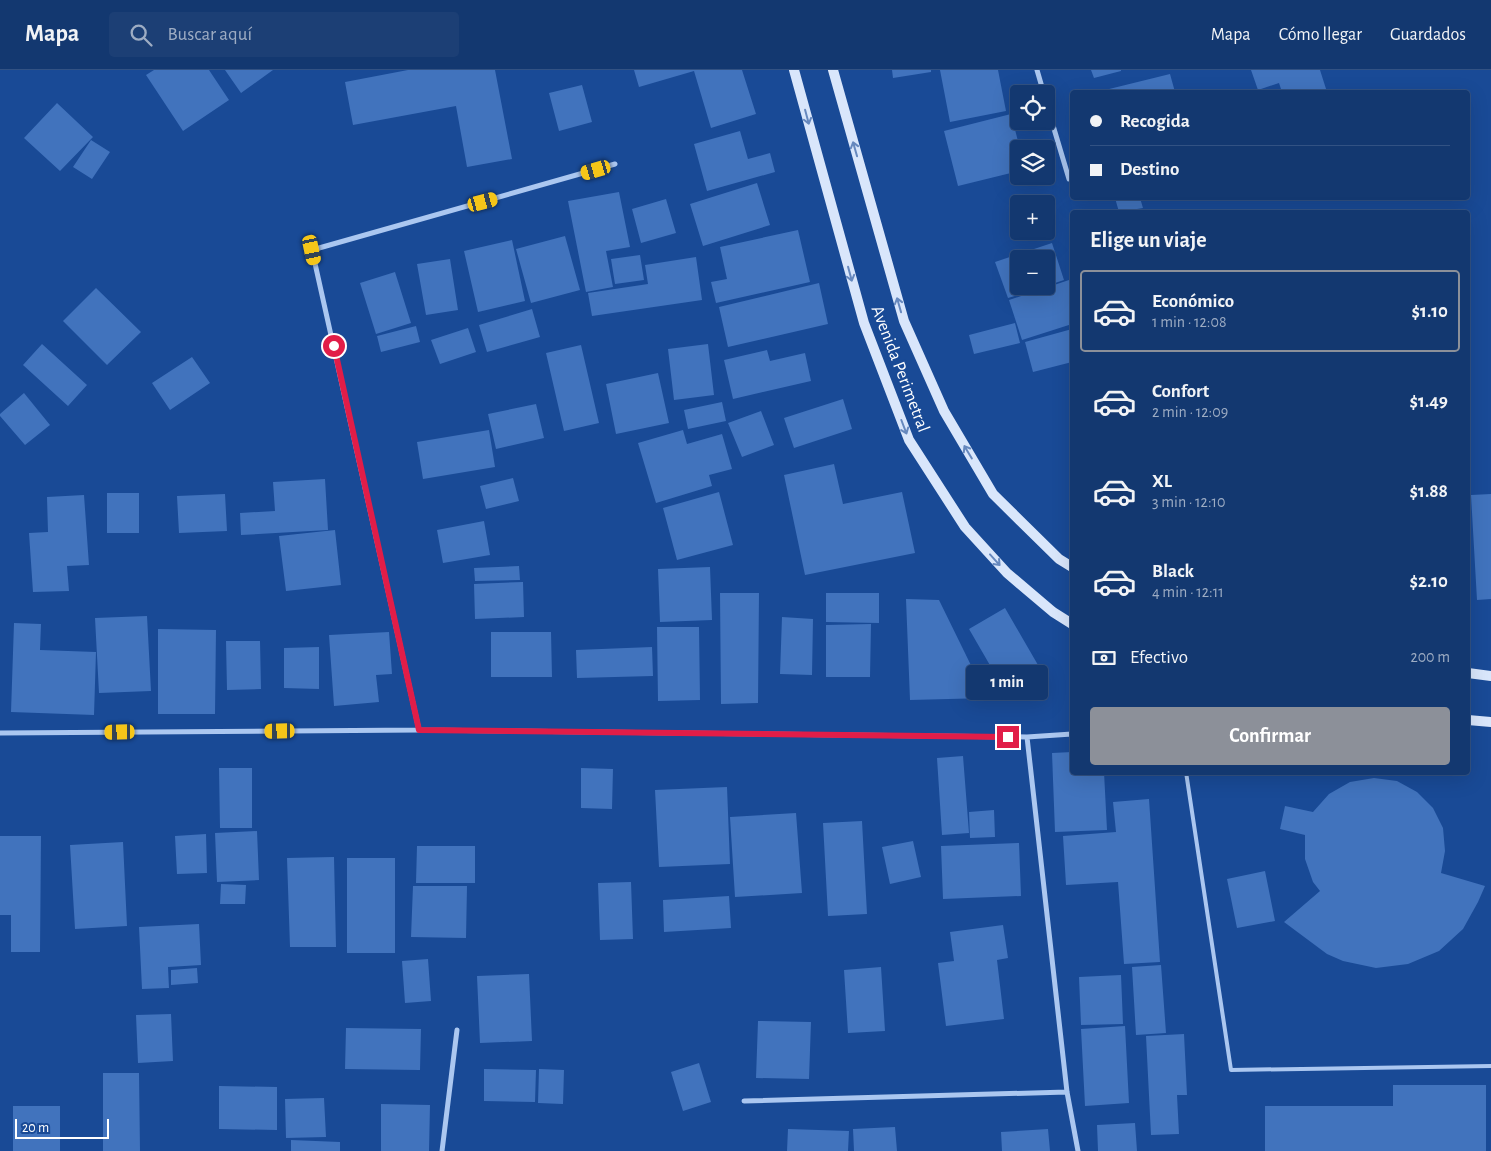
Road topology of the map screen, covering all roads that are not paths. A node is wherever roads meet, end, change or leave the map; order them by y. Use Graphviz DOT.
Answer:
graph roads {
  1 [pos="794,70"];
  2 [pos="833,70"];
  3 [pos="1037,70"];
  4 [pos="1041,85"];
  5 [pos="1054,130"];
  6 [pos="615,164"];
  7 [pos="1069,179"];
  8 [pos="1070,567"];
  9 [pos="1070,623"];
  10 [pos="1470,673"];
  11 [pos="1491,676"];
  12 [pos="1470,720"];
  13 [pos="1491,722"];
  14 [pos="419,730"];
  15 [pos="0,733"];
  16 [pos="1070,734"];
  17 [pos="1027,737"];
  18 [pos="1186,775"];
  19 [pos="457,1030"];
  20 [pos="1491,1066"];
  21 [pos="1067,1092"];
  22 [pos="744,1101"];
  23 [pos="442,1151"];
  24 [pos="1078,1151"];
  1 -- 9 [label="main road, Avenida Perimetral, one-way"];
  8 -- 2 [label="main road, Avenida Perimetral, one-way"];
  3 -- 4 [label="street"];
  5 -- 7 [label="street"];
  6 -- 14 [label="street"];
  10 -- 11 [label="main road"];
  12 -- 13 [label="main road"];
  14 -- 15 [label="street"];
  14 -- 17 [label="street"];
  16 -- 17 [label="street"];
  17 -- 21 [label="street"];
  18 -- 20 [label="lane"];
  19 -- 23 [label="street"];
  21 -- 22 [label="street"];
  21 -- 24 [label="street"];
}
